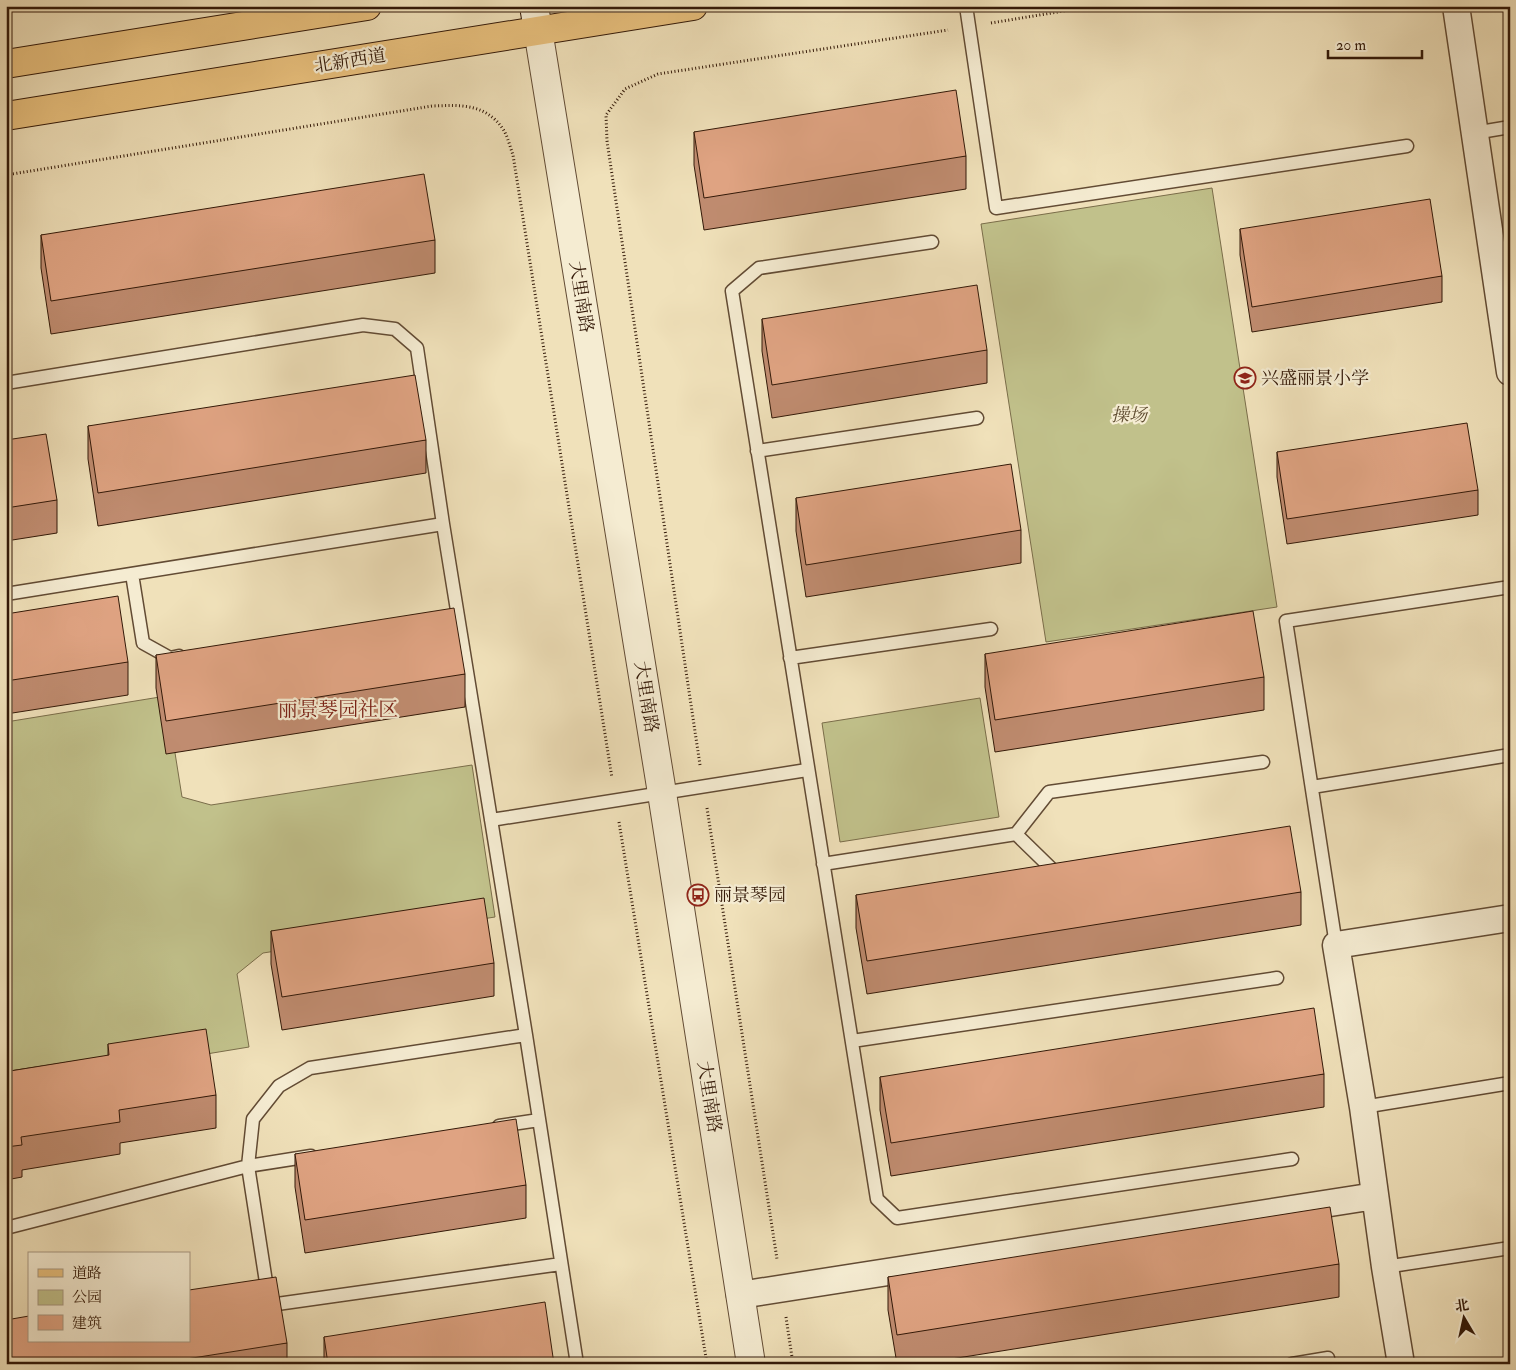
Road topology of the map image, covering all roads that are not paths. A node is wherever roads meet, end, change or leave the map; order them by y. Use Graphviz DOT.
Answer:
graph roads {
  1 [pos="367,6"];
  2 [pos="520,6"];
  3 [pos="693,6"];
  4 [pos="966,6"];
  5 [pos="1456,6"];
  6 [pos="540,14"];
  7 [pos="6,64"];
  8 [pos="6,116"];
  9 [pos="1510,127"];
  10 [pos="1474,133"];
  11 [pos="1407,146"];
  12 [pos="932,242"];
  13 [pos="1504,294"];
  14 [pos="1510,372"];
  15 [pos="6,383"];
  16 [pos="977,418"];
  17 [pos="756,451"];
  18 [pos="443,524"];
  19 [pos="132,574"];
  20 [pos="1510,587"];
  21 [pos="6,594"];
  22 [pos="991,629"];
  23 [pos="189,654"];
  24 [pos="790,658"];
  25 [pos="1510,755"];
  26 [pos="1263,762"];
  27 [pos="808,770"];
  28 [pos="1312,786"];
  29 [pos="662,793"];
  30 [pos="491,820"];
  31 [pos="1016,834"];
  32 [pos="823,864"];
  33 [pos="1067,874"];
  34 [pos="1510,918"];
  35 [pos="1336,945"];
  36 [pos="1277,978"];
  37 [pos="526,1035"];
  38 [pos="852,1041"];
  39 [pos="1510,1083"];
  40 [pos="1364,1106"];
  41 [pos="539,1120"];
  42 [pos="490,1128"];
  43 [pos="325,1154"];
  44 [pos="1292,1159"];
  45 [pos="248,1166"];
  46 [pos="1375,1196"];
  47 [pos="6,1228"];
  48 [pos="1510,1248"];
  49 [pos="561,1264"];
  50 [pos="1385,1268"];
  51 [pos="740,1295"];
  52 [pos="1328,1358"];
  53 [pos="577,1364"];
  54 [pos="751,1364"];
  55 [pos="1292,1364"];
  56 [pos="1401,1364"];
  1 -- 7 [label="main road"];
  2 -- 6 [label="street"];
  3 -- 6 [label="main road, 北新西道"];
  4 -- 11 [label="lane"];
  5 -- 10 [label="street"];
  6 -- 8 [label="main road, 北新西道"];
  6 -- 29 [label="street, 大里南路"];
  9 -- 10 [label="lane"];
  10 -- 13 [label="street"];
  12 -- 17 [label="lane"];
  13 -- 14 [label="street"];
  15 -- 18 [label="lane"];
  16 -- 17 [label="lane"];
  17 -- 24 [label="lane"];
  18 -- 19 [label="lane"];
  18 -- 30 [label="lane"];
  19 -- 21 [label="lane"];
  19 -- 23 [label="lane"];
  20 -- 28 [label="lane"];
  22 -- 24 [label="lane"];
  24 -- 27 [label="lane"];
  25 -- 28 [label="lane"];
  26 -- 31 [label="lane"];
  27 -- 29 [label="lane"];
  27 -- 32 [label="lane"];
  28 -- 35 [label="lane"];
  29 -- 30 [label="lane"];
  29 -- 51 [label="street, 大里南路"];
  30 -- 37 [label="lane"];
  31 -- 32 [label="lane"];
  31 -- 33 [label="lane"];
  32 -- 38 [label="lane"];
  34 -- 35 [label="street"];
  35 -- 40 [label="street"];
  36 -- 38 [label="lane"];
  37 -- 41 [label="lane"];
  37 -- 45 [label="lane"];
  38 -- 44 [label="lane"];
  39 -- 40 [label="lane"];
  40 -- 46 [label="street"];
  41 -- 42 [label="lane"];
  41 -- 49 [label="lane"];
  43 -- 45 [label="lane"];
  45 -- 47 [label="lane"];
  45 -- 49 [label="lane"];
  46 -- 50 [label="street"];
  46 -- 51 [label="street"];
  48 -- 50 [label="lane"];
  49 -- 53 [label="lane"];
  50 -- 56 [label="street"];
  51 -- 54 [label="street, 大里南路"];
  52 -- 55 [label="lane"];
}
